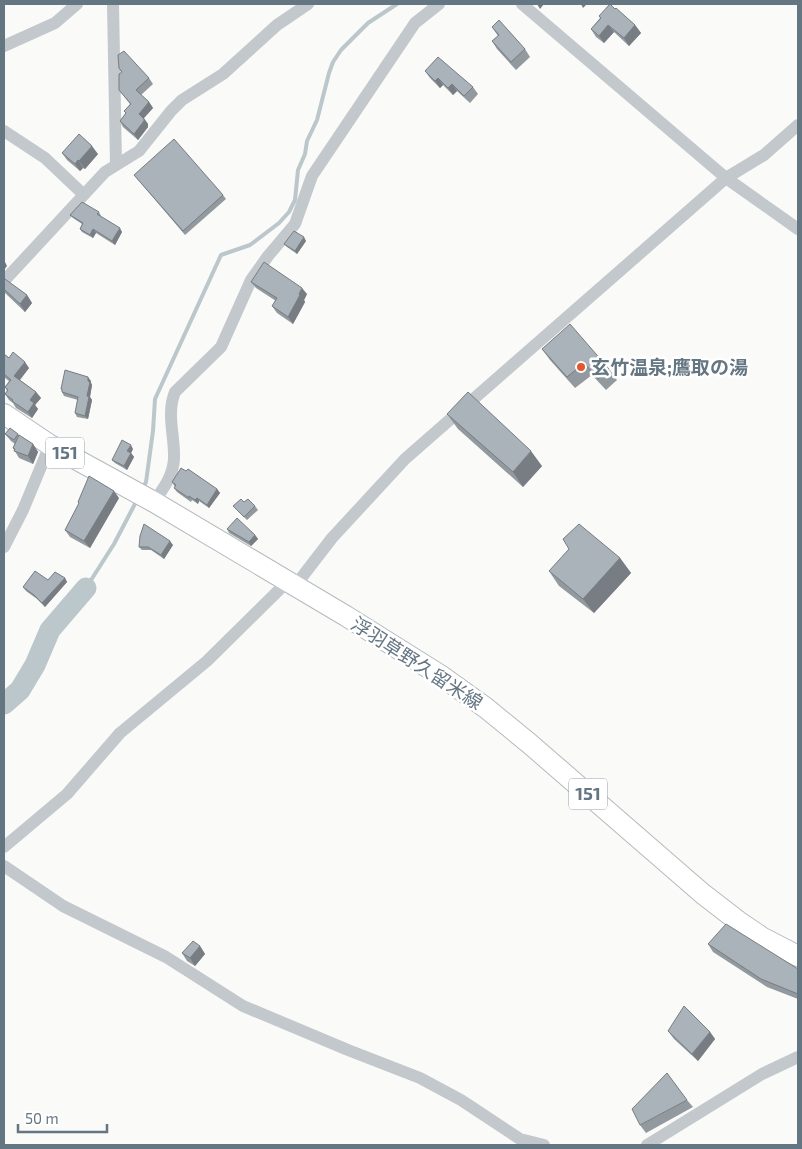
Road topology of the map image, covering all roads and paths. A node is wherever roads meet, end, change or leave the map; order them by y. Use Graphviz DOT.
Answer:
graph roads {
  1 [pos="77,4"];
  2 [pos="113,4"];
  3 [pos="308,4"];
  4 [pos="439,4"];
  5 [pos="522,4"];
  6 [pos="4,46"];
  7 [pos="798,125"];
  8 [pos="4,131"];
  9 [pos="116,164"];
  10 [pos="726,178"];
  11 [pos="83,194"];
  12 [pos="798,229"];
  13 [pos="4,280"];
  14 [pos="4,414"];
  15 [pos="50,445"];
  16 [pos="152,500"];
  17 [pos="4,548"];
  18 [pos="291,584"];
  19 [pos="4,848"];
  20 [pos="4,866"];
  21 [pos="798,956"];
  22 [pos="798,1057"];
  23 [pos="544,1145"];
  24 [pos="647,1145"];
  1 -- 6 [label="street"];
  2 -- 9 [label="street"];
  3 -- 9 [label="street"];
  4 -- 16 [label="street"];
  5 -- 10 [label="street"];
  7 -- 10 [label="street"];
  8 -- 11 [label="street"];
  9 -- 11 [label="street"];
  10 -- 12 [label="street"];
  10 -- 18 [label="street"];
  11 -- 13 [label="street"];
  14 -- 15 [label="main road, 浮羽草野久留米線 / 151"];
  15 -- 16 [label="main road, 浮羽草野久留米線 / 151"];
  15 -- 17 [label="street"];
  16 -- 18 [label="main road, 浮羽草野久留米線 / 151"];
  18 -- 19 [label="street"];
  18 -- 21 [label="main road, 浮羽草野久留米線 / 151"];
  20 -- 23 [label="street"];
  22 -- 24 [label="street"];
}
